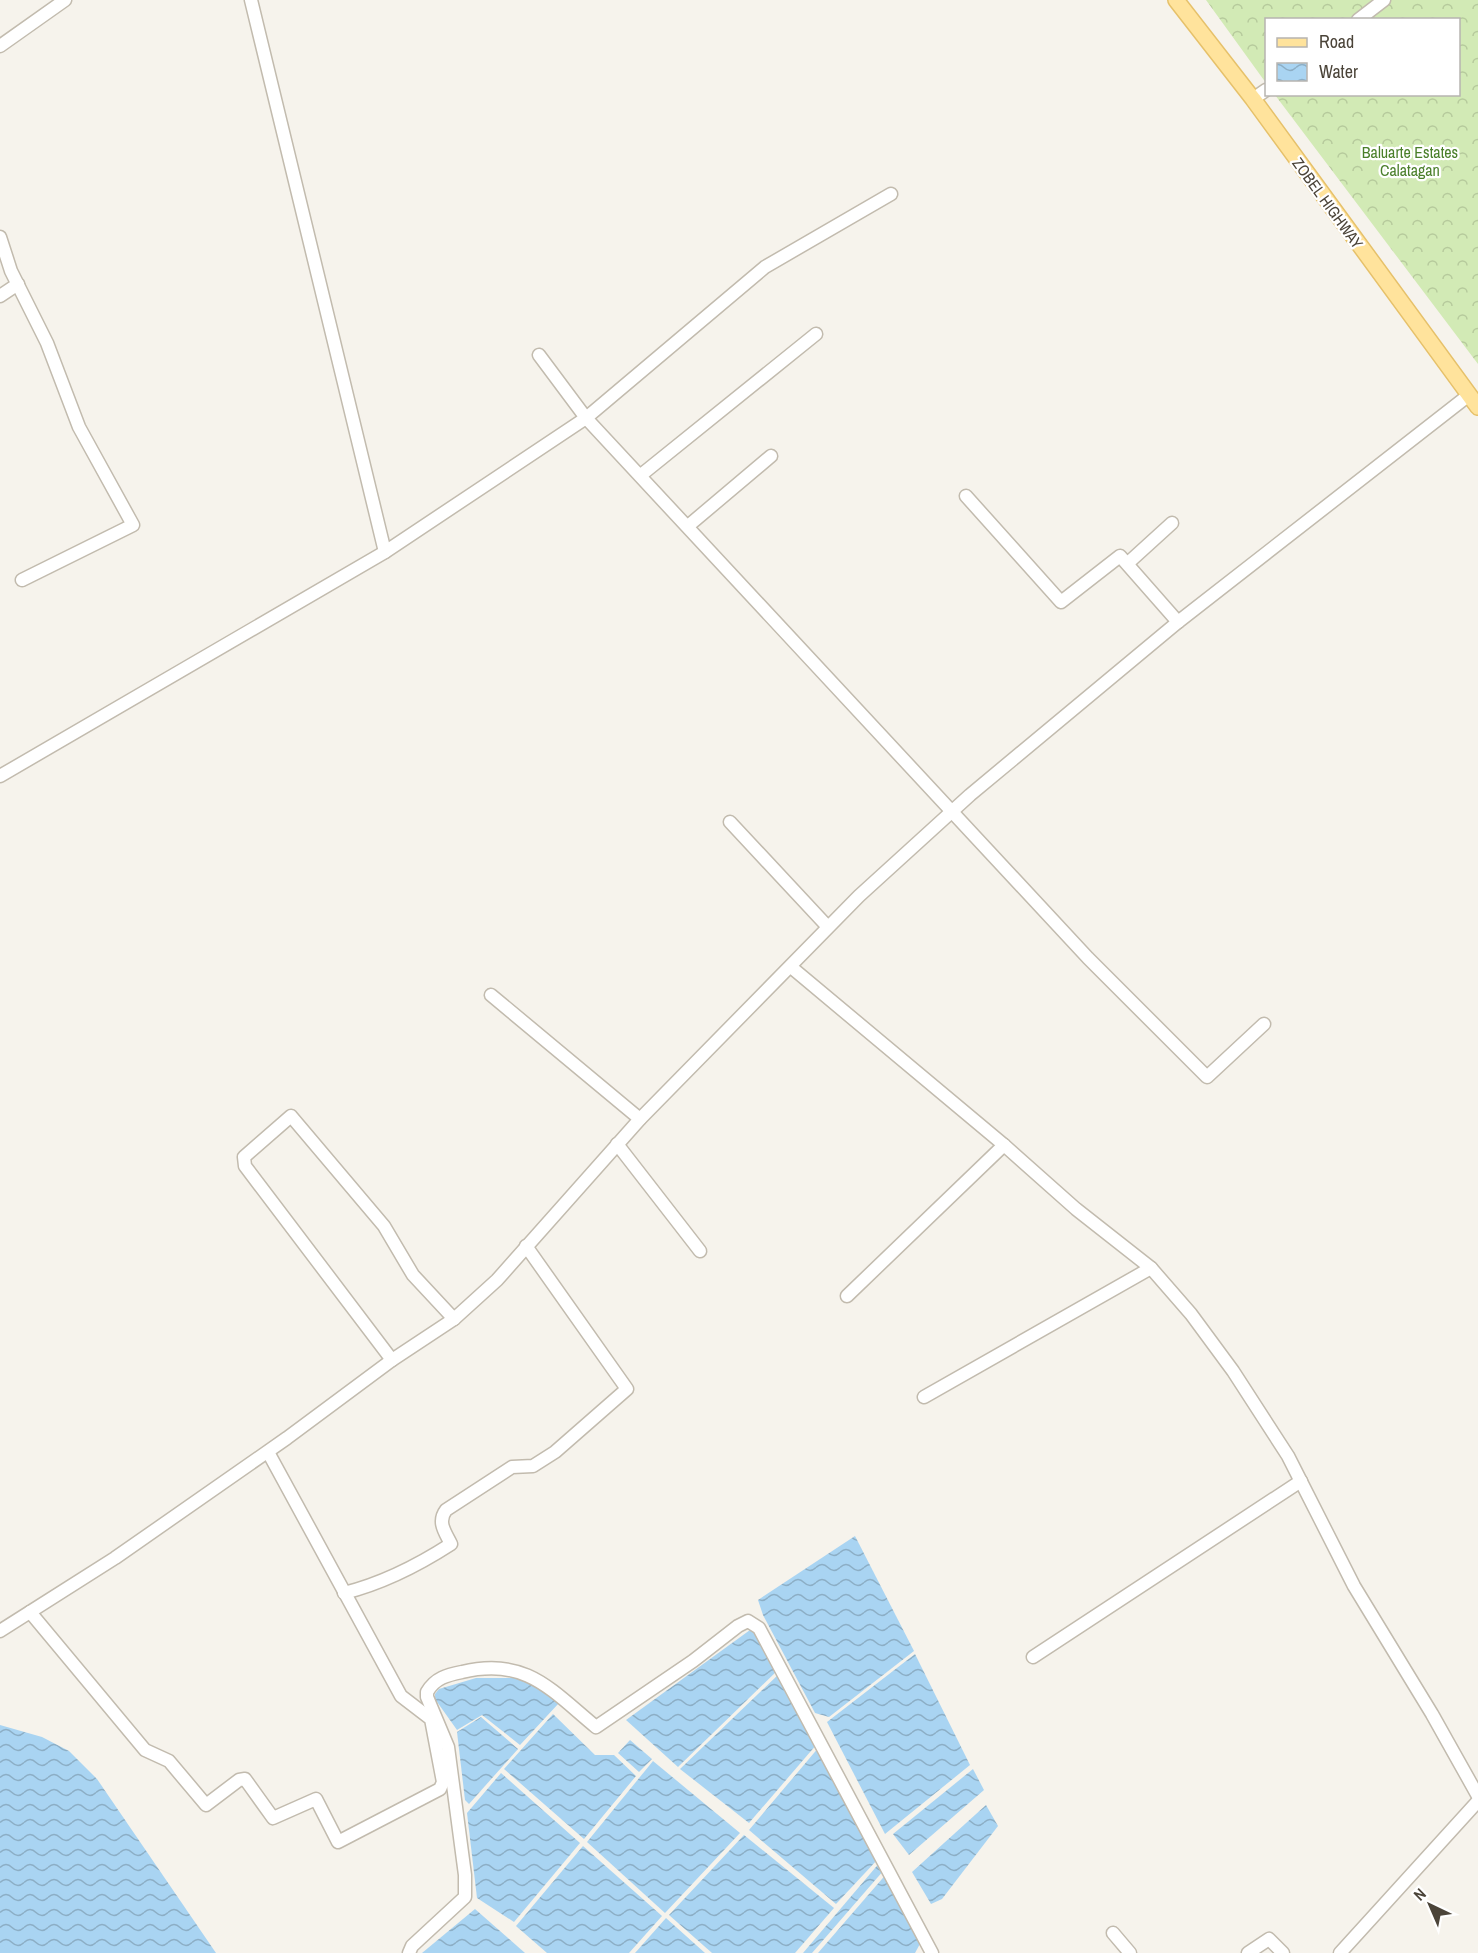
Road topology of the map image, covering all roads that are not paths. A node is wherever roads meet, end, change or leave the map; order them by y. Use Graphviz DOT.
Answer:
graph roads {
  1 [pos="65,0"];
  2 [pos="251,0"];
  3 [pos="1176,0"];
  4 [pos="1384,0"];
  5 [pos="1361,18"];
  6 [pos="0,46"];
  7 [pos="1265,91"];
  8 [pos="1253,99"];
  9 [pos="891,194"];
  10 [pos="0,237"];
  11 [pos="18,285"];
  12 [pos="0,296"];
  13 [pos="816,334"];
  14 [pos="539,355"];
  15 [pos="1474,401"];
  16 [pos="586,418"];
  17 [pos="771,456"];
  18 [pos="641,475"];
  19 [pos="966,496"];
  20 [pos="1172,524"];
  21 [pos="688,526"];
  22 [pos="385,552"];
  23 [pos="1128,563"];
  24 [pos="22,580"];
  25 [pos="1178,622"];
  26 [pos="0,776"];
  27 [pos="954,811"];
  28 [pos="730,822"];
  29 [pos="827,926"];
  30 [pos="791,967"];
  31 [pos="491,995"];
  32 [pos="1264,1024"];
  33 [pos="639,1119"];
  34 [pos="617,1144"];
  35 [pos="1004,1145"];
  36 [pos="526,1246"];
  37 [pos="700,1251"];
  38 [pos="1151,1268"];
  39 [pos="847,1296"];
  40 [pos="454,1319"];
  41 [pos="392,1360"];
  42 [pos="924,1397"];
  43 [pos="268,1452"];
  44 [pos="1301,1481"];
  45 [pos="344,1593"];
  46 [pos="30,1612"];
  47 [pos="0,1631"];
  48 [pos="1033,1657"];
  49 [pos="1478,1796"];
  50 [pos="1478,1801"];
  51 [pos="1113,1933"];
  52 [pos="1343,1952"];
  53 [pos="409,1953"];
  54 [pos="932,1953"];
  55 [pos="1130,1953"];
  56 [pos="1248,1953"];
  57 [pos="1283,1953"];
  1 -- 6 [label="street"];
  2 -- 22 [label="street"];
  3 -- 8 [label="main road, ZOBEL HIGHWAY"];
  4 -- 5 [label="street"];
  7 -- 8 [label="street"];
  8 -- 15 [label="main road, ZOBEL HIGHWAY"];
  9 -- 16 [label="street"];
  10 -- 11 [label="street"];
  11 -- 12 [label="street"];
  11 -- 24 [label="street"];
  13 -- 18 [label="street"];
  14 -- 16 [label="street"];
  15 -- 25 [label="street"];
  16 -- 18 [label="street"];
  16 -- 22 [label="street"];
  17 -- 21 [label="street"];
  18 -- 21 [label="street"];
  19 -- 23 [label="street"];
  20 -- 23 [label="street"];
  21 -- 27 [label="street"];
  22 -- 26 [label="street"];
  23 -- 25 [label="street"];
  25 -- 27 [label="street"];
  27 -- 29 [label="street"];
  27 -- 32 [label="street"];
  28 -- 29 [label="street"];
  29 -- 30 [label="street"];
  30 -- 33 [label="street"];
  30 -- 35 [label="street"];
  31 -- 33 [label="street"];
  33 -- 34 [label="street"];
  34 -- 36 [label="street"];
  34 -- 37 [label="street"];
  35 -- 38 [label="street"];
  35 -- 39 [label="street"];
  36 -- 40 [label="street"];
  36 -- 45 [label="street"];
  38 -- 42 [label="street"];
  38 -- 44 [label="street"];
  40 -- 41 [label="street"];
  40 -- 41 [label="street"];
  41 -- 43 [label="street"];
  43 -- 45 [label="street"];
  43 -- 46 [label="street"];
  44 -- 48 [label="street"];
  44 -- 49 [label="street"];
  45 -- 46 [label="street"];
  46 -- 47 [label="street"];
  50 -- 52 [label="street"];
  51 -- 55 [label="street"];
  53 -- 54 [label="street"];
  56 -- 57 [label="street"];
}
